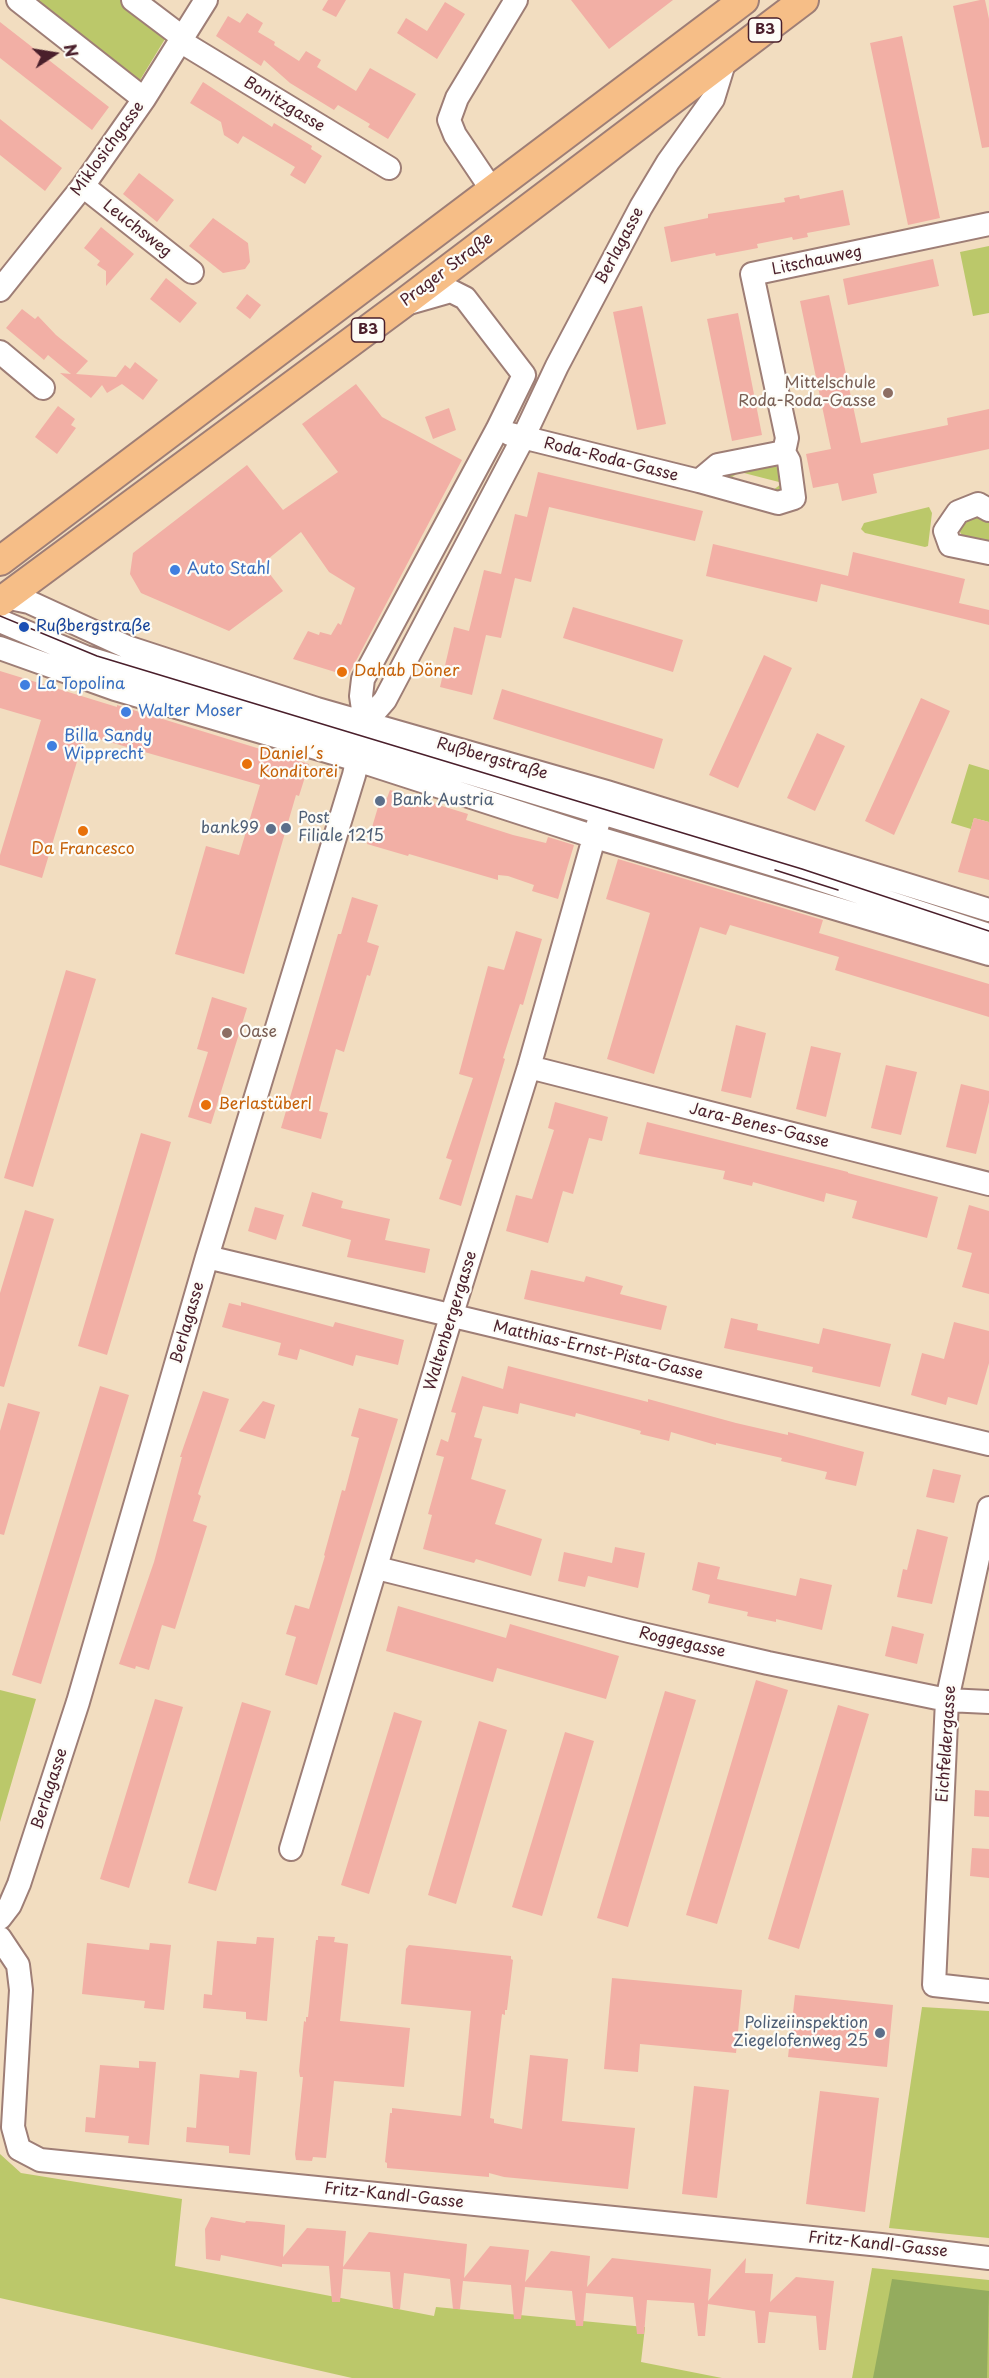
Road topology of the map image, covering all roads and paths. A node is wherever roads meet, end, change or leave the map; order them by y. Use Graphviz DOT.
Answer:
graph roads {
  1 [pos="18,0"];
  2 [pos="133,0"];
  3 [pos="206,0"];
  4 [pos="516,0"];
  5 [pos="744,0"];
  6 [pos="804,0"];
  7 [pos="181,39"];
  8 [pos="725,60"];
  9 [pos="144,99"];
  10 [pos="389,168"];
  11 [pos="83,186"];
  12 [pos="492,190"];
  13 [pos="989,225"];
  14 [pos="192,272"];
  15 [pos="0,291"];
  16 [pos="401,305"];
  17 [pos="0,352"];
  18 [pos="43,388"];
  19 [pos="497,430"];
  20 [pos="523,438"];
  21 [pos="784,452"];
  22 [pos="699,482"];
  23 [pos="989,510"];
  24 [pos="989,553"];
  25 [pos="0,561"];
  26 [pos="2,604"];
  27 [pos="0,648"];
  28 [pos="361,741"];
  29 [pos="604,803"];
  30 [pos="595,837"];
  31 [pos="989,910"];
  32 [pos="989,935"];
  33 [pos="989,954"];
  34 [pos="529,1067"];
  35 [pos="989,1184"];
  36 [pos="207,1257"];
  37 [pos="451,1317"];
  38 [pos="989,1444"];
  39 [pos="989,1508"];
  40 [pos="377,1568"];
  41 [pos="947,1700"];
  42 [pos="989,1702"];
  43 [pos="291,1849"];
  44 [pos="0,1918"];
  45 [pos="0,1938"];
  46 [pos="989,1991"];
  47 [pos="989,2258"];
  1 -- 9 [label="street"];
  2 -- 7 [label="street, Bonitzgasse"];
  3 -- 7 [label="street, Miklosichgasse"];
  4 -- 12 [label="street"];
  5 -- 12 [label="main road, B3"];
  6 -- 8 [label="main road, Prager Straße / B3"];
  7 -- 9 [label="street, Miklosichgasse"];
  7 -- 10 [label="street, Bonitzgasse"];
  8 -- 16 [label="main road, Prager Straße / B3"];
  8 -- 20 [label="street, Berlagasse"];
  9 -- 11 [label="street, Miklosichgasse"];
  11 -- 14 [label="street, Leuchsweg"];
  11 -- 15 [label="street, Miklosichgasse"];
  12 -- 25 [label="main road, B3"];
  13 -- 21 [label="street, Litschauweg"];
  16 -- 19 [label="street, Berlagasse"];
  16 -- 26 [label="main road, Prager Straße / B3"];
  17 -- 18 [label="street"];
  19 -- 20 [label="street"];
  19 -- 28 [label="street, Berlagasse"];
  20 -- 22 [label="street, Roda-Roda-Gasse"];
  20 -- 28 [label="street, Berlagasse"];
  21 -- 22 [label="street, Roda-Roda-Gasse"];
  21 -- 22 [label="street, Roda-Roda-Gasse"];
  23 -- 24 [label="street"];
  26 -- 28 [label="street, Rußbergstraße"];
  27 -- 28 [label="street, Rußbergstraße"];
  28 -- 29 [label="street, Rußbergstraße"];
  28 -- 30 [label="street, Rußbergstraße"];
  28 -- 36 [label="street, Berlagasse"];
  29 -- 30 [label="street, Waltenbergergasse"];
  29 -- 31 [label="street, Rußbergstraße"];
  29 -- 32 [label="street"];
  30 -- 33 [label="street, Rußbergstraße"];
  30 -- 34 [label="street, Waltenbergergasse"];
  34 -- 35 [label="street, Jara-Benes-Gasse"];
  34 -- 37 [label="street, Waltenbergergasse"];
  36 -- 37 [label="street, Matthias-Ernst-Pista-Gasse"];
  36 -- 44 [label="street, Berlagasse"];
  37 -- 38 [label="street, Matthias-Ernst-Pista-Gasse"];
  37 -- 40 [label="street, Waltenbergergasse"];
  39 -- 41 [label="street, Eichfeldergasse"];
  40 -- 41 [label="street, Roggegasse"];
  40 -- 43 [label="street, Waltenbergergasse"];
  41 -- 42 [label="street, Roggegasse"];
  41 -- 46 [label="street, Eichfeldergasse"];
  45 -- 47 [label="street, Fritz-Kandl-Gasse"];
}
